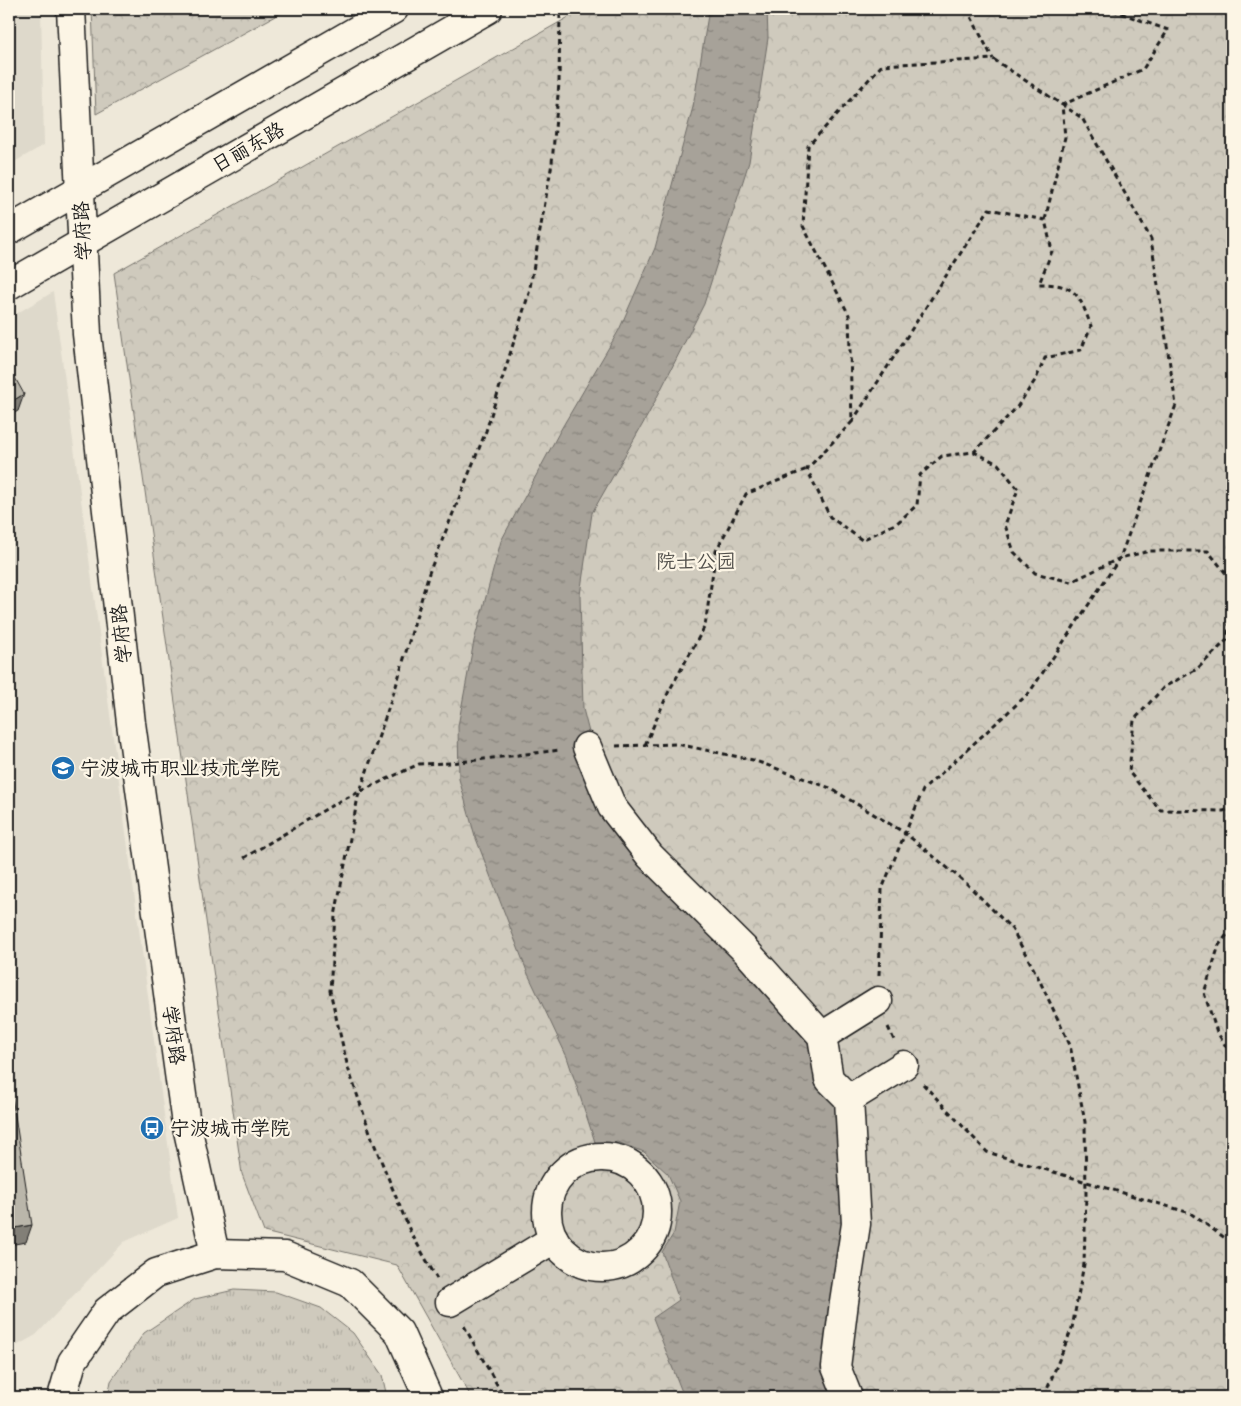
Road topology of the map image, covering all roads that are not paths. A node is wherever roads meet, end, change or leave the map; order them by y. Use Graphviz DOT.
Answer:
graph roads {
  1 [pos="71,9"];
  2 [pos="394,9"];
  3 [pos="488,9"];
  4 [pos="80,189"];
  5 [pos="9,230"];
  6 [pos="82,243"];
  7 [pos="9,285"];
  8 [pos="578,747"];
  9 [pos="878,1001"];
  10 [pos="822,1036"];
  11 [pos="904,1064"];
  12 [pos="849,1099"];
  13 [pos="554,1239"];
  14 [pos="215,1254"];
  15 [pos="450,1302"];
  16 [pos="62,1397"];
  17 [pos="428,1397"];
  18 [pos="848,1397"];
  1 -- 4 [label="street, 学府路"];
  2 -- 4 [label="street"];
  3 -- 6 [label="street, 日丽东路"];
  4 -- 5 [label="street"];
  4 -- 6 [label="street, 学府路"];
  6 -- 7 [label="street, 日丽东路"];
  6 -- 14 [label="street, 学府路"];
  8 -- 10 [label="street"];
  9 -- 10 [label="street"];
  10 -- 12 [label="street"];
  11 -- 12 [label="street"];
  12 -- 18 [label="street"];
  13 -- 15 [label="street"];
  14 -- 16 [label="street"];
  14 -- 17 [label="street"];
}
